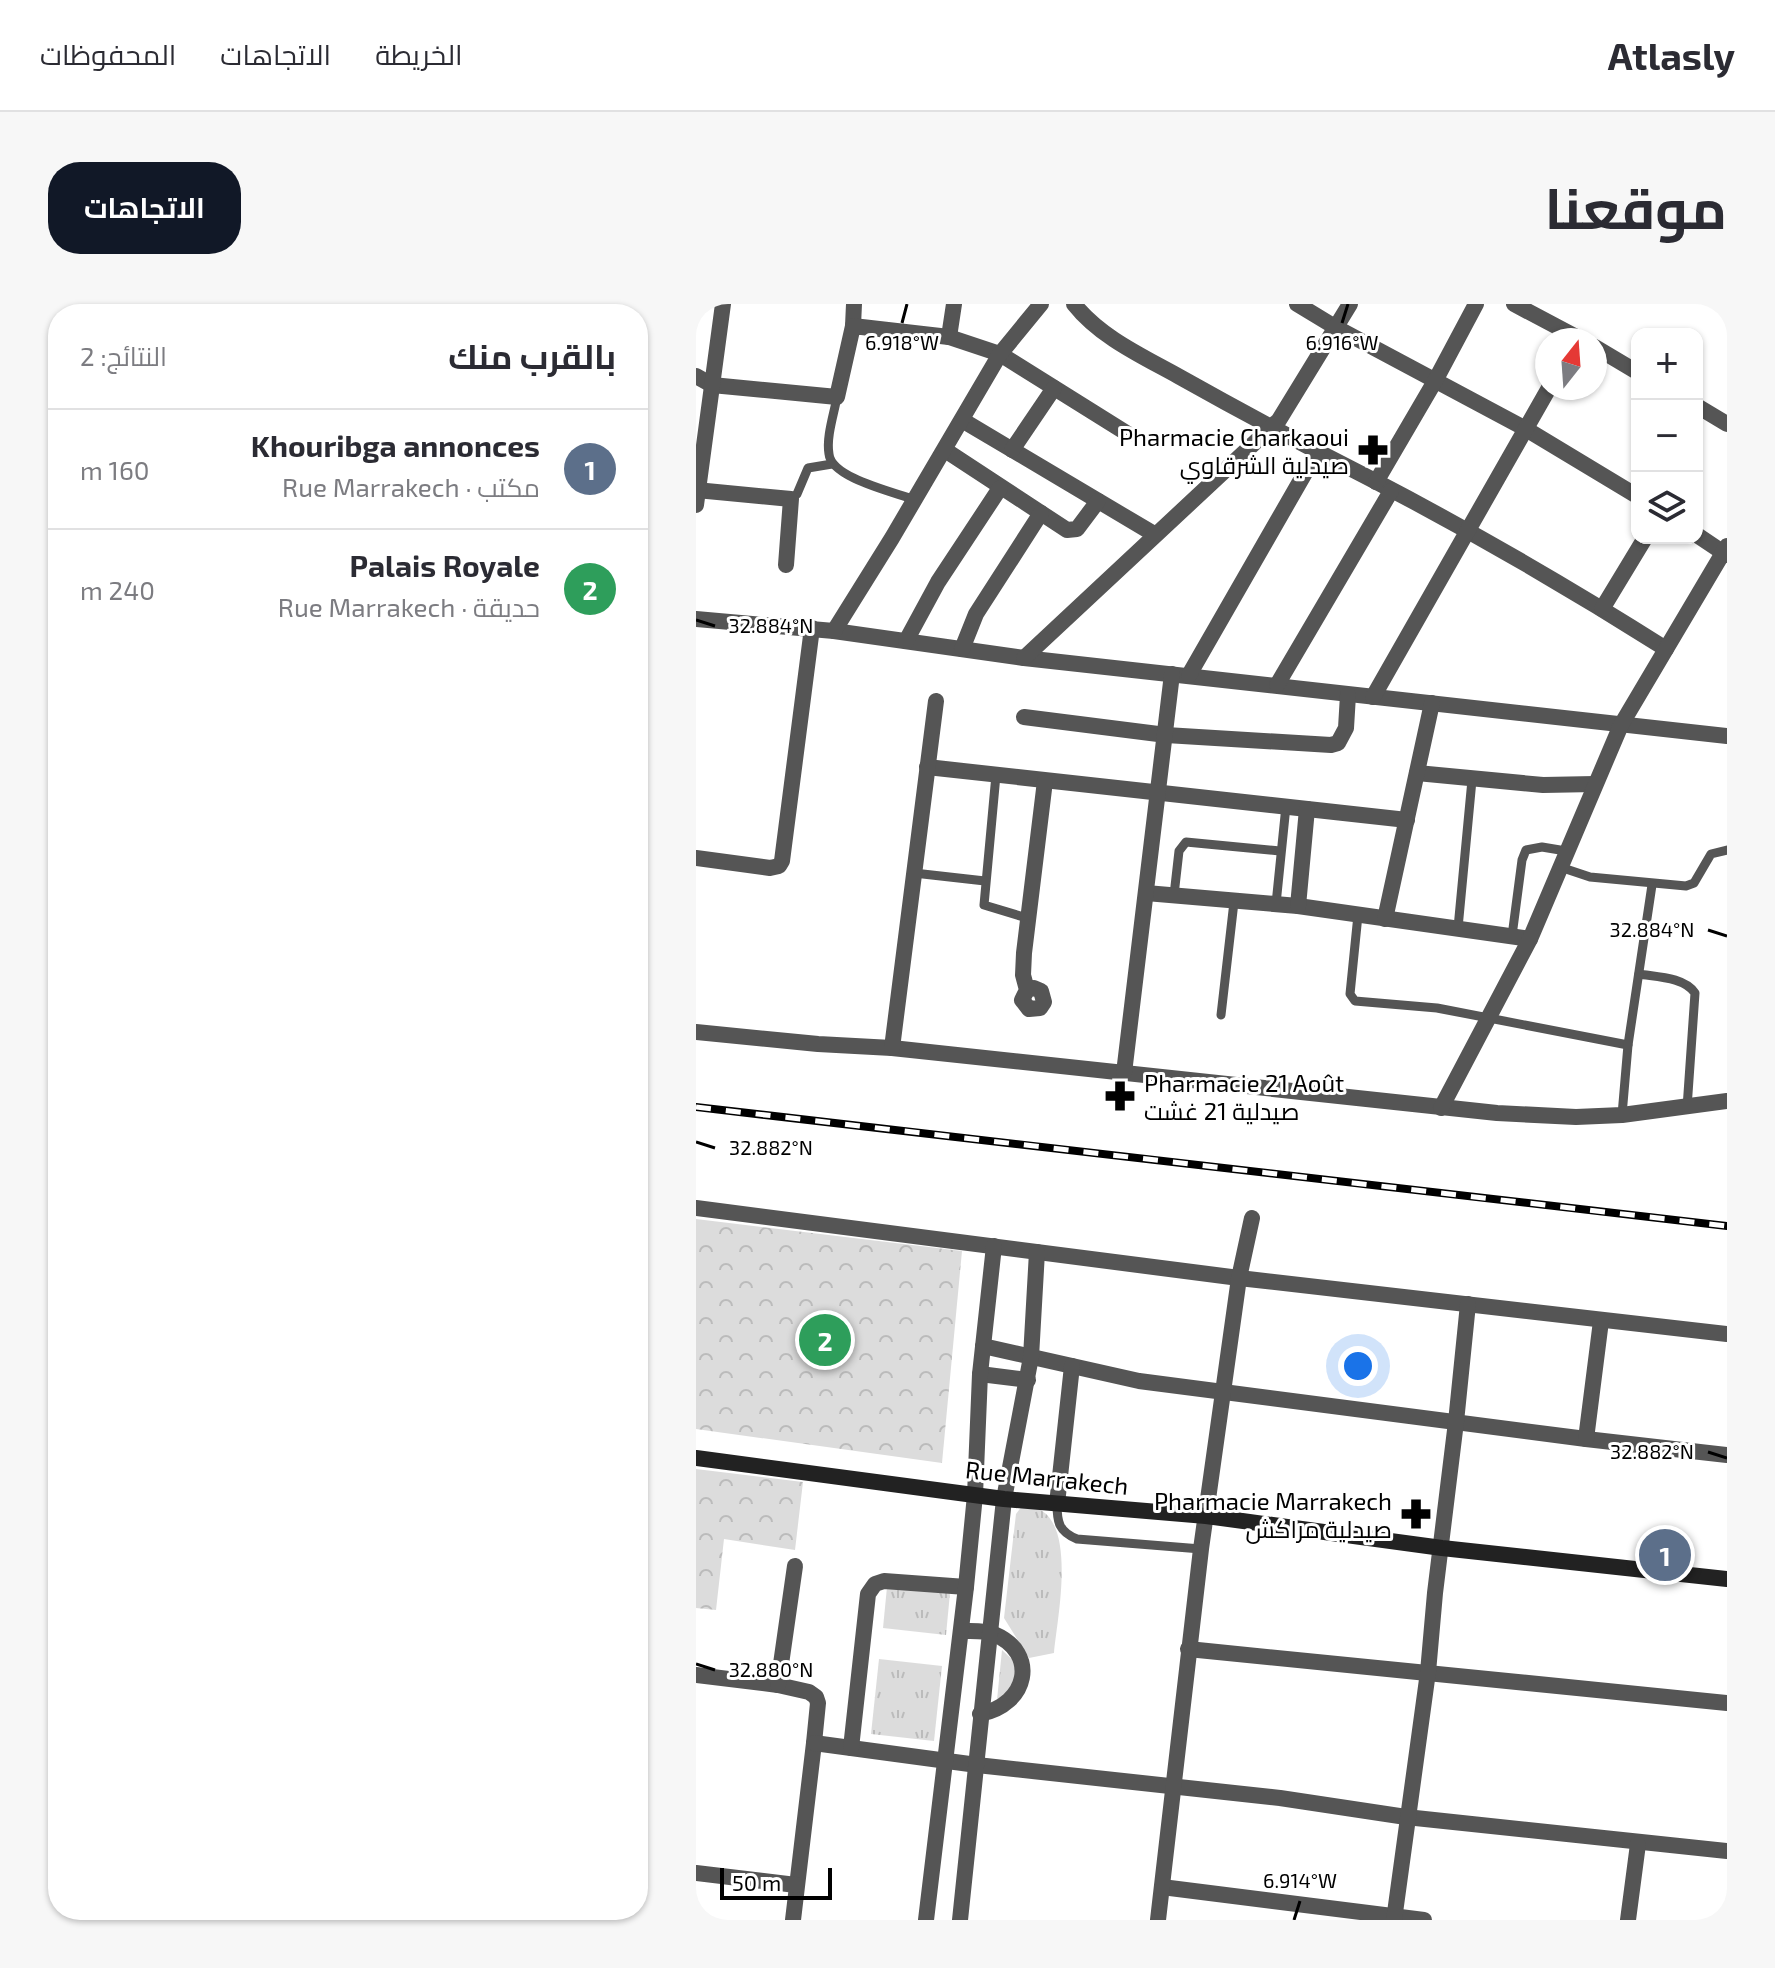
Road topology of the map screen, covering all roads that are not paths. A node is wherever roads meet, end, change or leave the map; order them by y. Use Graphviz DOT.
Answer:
graph roads {
  1 [pos="723,304"];
  2 [pos="854,304"];
  3 [pos="954,304"];
  4 [pos="1041,304"];
  5 [pos="1074,304"];
  6 [pos="1297,304"];
  7 [pos="1350,304"];
  8 [pos="1476,304"];
  9 [pos="1514,304"];
  10 [pos="853,326"];
  11 [pos="1335,327"];
  12 [pos="1559,328"];
  13 [pos="949,337"];
  14 [pos="1000,354"];
  15 [pos="1607,354"];
  16 [pos="1631,368"];
  17 [pos="696,376"];
  18 [pos="1435,381"];
  19 [pos="712,385"];
  20 [pos="1054,388"];
  21 [pos="837,397"];
  22 [pos="1542,400"];
  23 [pos="1703,410"];
  24 [pos="962,420"];
  25 [pos="1727,424"];
  26 [pos="1270,428"];
  27 [pos="1526,429"];
  28 [pos="1128,434"];
  29 [pos="945,450"];
  30 [pos="1012,450"];
  31 [pos="1317,452"];
  32 [pos="832,464"];
  33 [pos="1376,482"];
  34 [pos="1000,488"];
  35 [pos="1391,491"];
  36 [pos="1631,492"];
  37 [pos="697,495"];
  38 [pos="791,499"];
  39 [pos="915,500"];
  40 [pos="1098,501"];
  41 [pos="1041,513"];
  42 [pos="1466,531"];
  43 [pos="1154,534"];
  44 [pos="1703,538"];
  45 [pos="1641,544"];
  46 [pos="1726,551"];
  47 [pos="786,565"];
  48 [pos="1602,609"];
  49 [pos="696,619"];
  50 [pos="812,628"];
  51 [pos="834,631"];
  52 [pos="906,641"];
  53 [pos="962,649"];
  54 [pos="1666,649"];
  55 [pos="1024,658"];
  56 [pos="1172,674"];
  57 [pos="1189,675"];
  58 [pos="1277,685"];
  59 [pos="1348,695"];
  60 [pos="1373,697"];
  61 [pos="936,701"];
  62 [pos="1432,703"];
  63 [pos="1024,717"];
  64 [pos="1621,725"];
  65 [pos="1166,735"];
  66 [pos="1727,736"];
  67 [pos="927,767"];
  68 [pos="1417,773"];
  69 [pos="996,775"];
  70 [pos="1472,780"];
  71 [pos="1045,781"];
  72 [pos="1595,784"];
  73 [pos="1158,793"];
  74 [pos="1286,806"];
  75 [pos="1307,809"];
  76 [pos="1407,820"];
  77 [pos="1727,850"];
  78 [pos="1280,851"];
  79 [pos="696,858"];
  80 [pos="1563,859"];
  81 [pos="914,873"];
  82 [pos="985,881"];
  83 [pos="1652,885"];
  84 [pos="1146,893"];
  85 [pos="1174,895"];
  86 [pos="1234,902"];
  87 [pos="1276,904"];
  88 [pos="1298,906"];
  89 [pos="1358,915"];
  90 [pos="1027,918"];
  91 [pos="1385,919"];
  92 [pos="1458,928"];
  93 [pos="1512,936"];
  94 [pos="1530,939"];
  95 [pos="1639,974"];
  96 [pos="1027,990"];
  97 [pos="1221,1015"];
  98 [pos="1489,1017"];
  99 [pos="696,1032"];
  100 [pos="1628,1045"];
  101 [pos="892,1048"];
  102 [pos="1124,1073"];
  103 [pos="1727,1101"];
  104 [pos="1441,1108"];
  105 [pos="1687,1108"];
  106 [pos="1622,1115"];
  107 [pos="696,1208"];
  108 [pos="1252,1218"];
  109 [pos="994,1246"];
  110 [pos="1037,1252"];
  111 [pos="1239,1278"];
  112 [pos="1468,1304"];
  113 [pos="1601,1321"];
  114 [pos="1727,1334"];
  115 [pos="983,1346"];
  116 [pos="1031,1357"];
  117 [pos="1072,1366"];
  118 [pos="980,1374"];
  119 [pos="1028,1380"];
  120 [pos="1224,1392"];
  121 [pos="1456,1422"];
  122 [pos="1586,1439"];
  123 [pos="1727,1455"];
  124 [pos="696,1458"];
  125 [pos="975,1495"];
  126 [pos="1004,1499"];
  127 [pos="1057,1504"];
  128 [pos="1206,1516"];
  129 [pos="1442,1548"];
  130 [pos="1201,1549"];
  131 [pos="795,1566"];
  132 [pos="1727,1579"];
  133 [pos="966,1587"];
  134 [pos="962,1631"];
  135 [pos="990,1632"];
  136 [pos="1188,1649"];
  137 [pos="1428,1672"];
  138 [pos="696,1675"];
  139 [pos="778,1685"];
  140 [pos="1727,1703"];
  141 [pos="980,1714"];
  142 [pos="814,1743"];
  143 [pos="851,1748"];
  144 [pos="945,1760"];
  145 [pos="977,1765"];
  146 [pos="1172,1785"];
  147 [pos="1406,1817"];
  148 [pos="1638,1844"];
  149 [pos="1727,1851"];
  150 [pos="696,1873"];
  151 [pos="796,1885"];
  152 [pos="1162,1887"];
  153 [pos="1394,1918"];
  154 [pos="793,1920"];
  155 [pos="926,1920"];
  156 [pos="960,1920"];
  157 [pos="1158,1920"];
  158 [pos="1424,1920"];
  159 [pos="1628,1920"];
  1 -- 19 [label="street"];
  2 -- 10 [label="street"];
  3 -- 13 [label="street"];
  4 -- 14 [label="street"];
  5 -- 26 [label="street"];
  6 -- 11 [label="street"];
  7 -- 11 [label="street"];
  8 -- 18 [label="street"];
  9 -- 12 [label="street"];
  10 -- 13 [label="street"];
  10 -- 21 [label="street"];
  11 -- 18 [label="street"];
  11 -- 26 [label="street"];
  13 -- 14 [label="street"];
  14 -- 20 [label="street"];
  14 -- 24 [label="street"];
  15 -- 16 [label="street"];
  17 -- 19 [label="street"];
  18 -- 27 [label="street"];
  18 -- 33 [label="street"];
  19 -- 21 [label="street"];
  19 -- 37 [label="street"];
  20 -- 28 [label="street"];
  20 -- 30 [label="street"];
  21 -- 32 [label="lane"];
  22 -- 27 [label="street"];
  23 -- 25 [label="street"];
  24 -- 29 [label="street"];
  24 -- 30 [label="street"];
  26 -- 31 [label="street"];
  26 -- 43 [label="street"];
  27 -- 36 [label="street"];
  27 -- 42 [label="street"];
  29 -- 34 [label="street"];
  29 -- 39 [label="street"];
  30 -- 40 [label="street"];
  31 -- 33 [label="street"];
  31 -- 57 [label="street"];
  32 -- 38 [label="lane"];
  32 -- 39 [label="lane"];
  33 -- 35 [label="street"];
  34 -- 41 [label="street"];
  34 -- 52 [label="street"];
  35 -- 42 [label="street"];
  35 -- 58 [label="street"];
  37 -- 38 [label="street"];
  38 -- 47 [label="street"];
  39 -- 51 [label="street"];
  40 -- 41 [label="street"];
  40 -- 43 [label="street"];
  41 -- 53 [label="street"];
  42 -- 48 [label="street"];
  42 -- 60 [label="street"];
  43 -- 55 [label="street"];
  44 -- 46 [label="street"];
  45 -- 48 [label="street"];
  46 -- 54 [label="street"];
  48 -- 54 [label="street"];
  49 -- 50 [label="street"];
  50 -- 51 [label="street"];
  50 -- 79 [label="street"];
  51 -- 52 [label="street"];
  52 -- 53 [label="street"];
  53 -- 55 [label="street"];
  54 -- 64 [label="street"];
  55 -- 56 [label="street"];
  56 -- 57 [label="street"];
  56 -- 65 [label="street"];
  57 -- 58 [label="street"];
  58 -- 59 [label="street"];
  59 -- 60 [label="street"];
  59 -- 65 [label="street"];
  60 -- 62 [label="street"];
  61 -- 67 [label="street"];
  62 -- 64 [label="street"];
  62 -- 68 [label="street"];
  63 -- 65 [label="street"];
  64 -- 66 [label="street"];
  64 -- 72 [label="street"];
  65 -- 73 [label="street"];
  67 -- 69 [label="street"];
  67 -- 81 [label="street"];
  68 -- 70 [label="street"];
  68 -- 76 [label="street"];
  69 -- 71 [label="street"];
  69 -- 82 [label="lane"];
  70 -- 72 [label="street"];
  70 -- 92 [label="lane"];
  71 -- 73 [label="street"];
  71 -- 90 [label="street"];
  72 -- 80 [label="street"];
  73 -- 74 [label="street"];
  73 -- 84 [label="street"];
  74 -- 75 [label="street"];
  74 -- 78 [label="lane"];
  75 -- 76 [label="street"];
  75 -- 88 [label="street"];
  76 -- 91 [label="street"];
  77 -- 83 [label="lane"];
  78 -- 85 [label="lane"];
  78 -- 87 [label="lane"];
  80 -- 83 [label="lane"];
  80 -- 93 [label="lane"];
  80 -- 94 [label="street"];
  81 -- 82 [label="lane"];
  81 -- 101 [label="street"];
  82 -- 90 [label="lane"];
  83 -- 95 [label="lane"];
  84 -- 85 [label="street"];
  84 -- 102 [label="street"];
  85 -- 86 [label="street"];
  86 -- 87 [label="street"];
  86 -- 97 [label="lane"];
  87 -- 88 [label="street"];
  88 -- 89 [label="street"];
  89 -- 91 [label="street"];
  89 -- 98 [label="lane"];
  90 -- 96 [label="street"];
  91 -- 92 [label="street"];
  92 -- 93 [label="street"];
  93 -- 94 [label="street"];
  94 -- 98 [label="street"];
  95 -- 100 [label="lane"];
  95 -- 105 [label="lane"];
  98 -- 100 [label="lane"];
  98 -- 104 [label="street"];
  99 -- 101 [label="street"];
  100 -- 106 [label="lane"];
  101 -- 102 [label="street"];
  102 -- 104 [label="street"];
  103 -- 105 [label="street"];
  104 -- 106 [label="street"];
  105 -- 106 [label="street"];
  107 -- 109 [label="street"];
  108 -- 111 [label="street"];
  109 -- 110 [label="street"];
  109 -- 115 [label="street"];
  110 -- 111 [label="street"];
  110 -- 116 [label="street"];
  111 -- 112 [label="street"];
  111 -- 120 [label="street"];
  112 -- 113 [label="street"];
  112 -- 121 [label="street"];
  113 -- 114 [label="street"];
  113 -- 122 [label="street"];
  115 -- 116 [label="street"];
  115 -- 118 [label="street"];
  116 -- 117 [label="street"];
  116 -- 119 [label="street"];
  117 -- 120 [label="street"];
  117 -- 127 [label="street"];
  118 -- 119 [label="street"];
  118 -- 125 [label="street"];
  119 -- 126 [label="street"];
  120 -- 121 [label="street"];
  120 -- 128 [label="street"];
  121 -- 122 [label="street"];
  121 -- 129 [label="street"];
  122 -- 123 [label="street"];
  124 -- 125 [label="street, Rue Marrakech"];
  125 -- 126 [label="street, Rue Marrakech"];
  125 -- 133 [label="street"];
  126 -- 127 [label="street, Rue Marrakech"];
  126 -- 135 [label="street"];
  127 -- 128 [label="street, Rue Marrakech"];
  127 -- 130 [label="lane"];
  128 -- 129 [label="street, Rue Marrakech"];
  128 -- 130 [label="street"];
  129 -- 132 [label="street, Rue Marrakech"];
  129 -- 137 [label="street"];
  130 -- 136 [label="street"];
  131 -- 139 [label="street"];
  133 -- 134 [label="street"];
  133 -- 143 [label="street"];
  134 -- 135 [label="street"];
  134 -- 144 [label="street"];
  135 -- 141 [label="street"];
  135 -- 141 [label="street"];
  136 -- 137 [label="street"];
  136 -- 146 [label="street"];
  137 -- 140 [label="street"];
  137 -- 147 [label="street"];
  138 -- 139 [label="street"];
  139 -- 142 [label="street"];
  141 -- 145 [label="street"];
  142 -- 143 [label="street"];
  142 -- 151 [label="street"];
  143 -- 144 [label="street"];
  144 -- 145 [label="street"];
  144 -- 155 [label="street"];
  145 -- 146 [label="street"];
  145 -- 156 [label="street"];
  146 -- 147 [label="street"];
  146 -- 152 [label="street"];
  147 -- 148 [label="street"];
  147 -- 153 [label="street"];
  148 -- 149 [label="street"];
  148 -- 159 [label="street"];
  150 -- 151 [label="street"];
  151 -- 154 [label="street"];
  152 -- 153 [label="street"];
  152 -- 157 [label="street"];
  153 -- 158 [label="street"];
}
